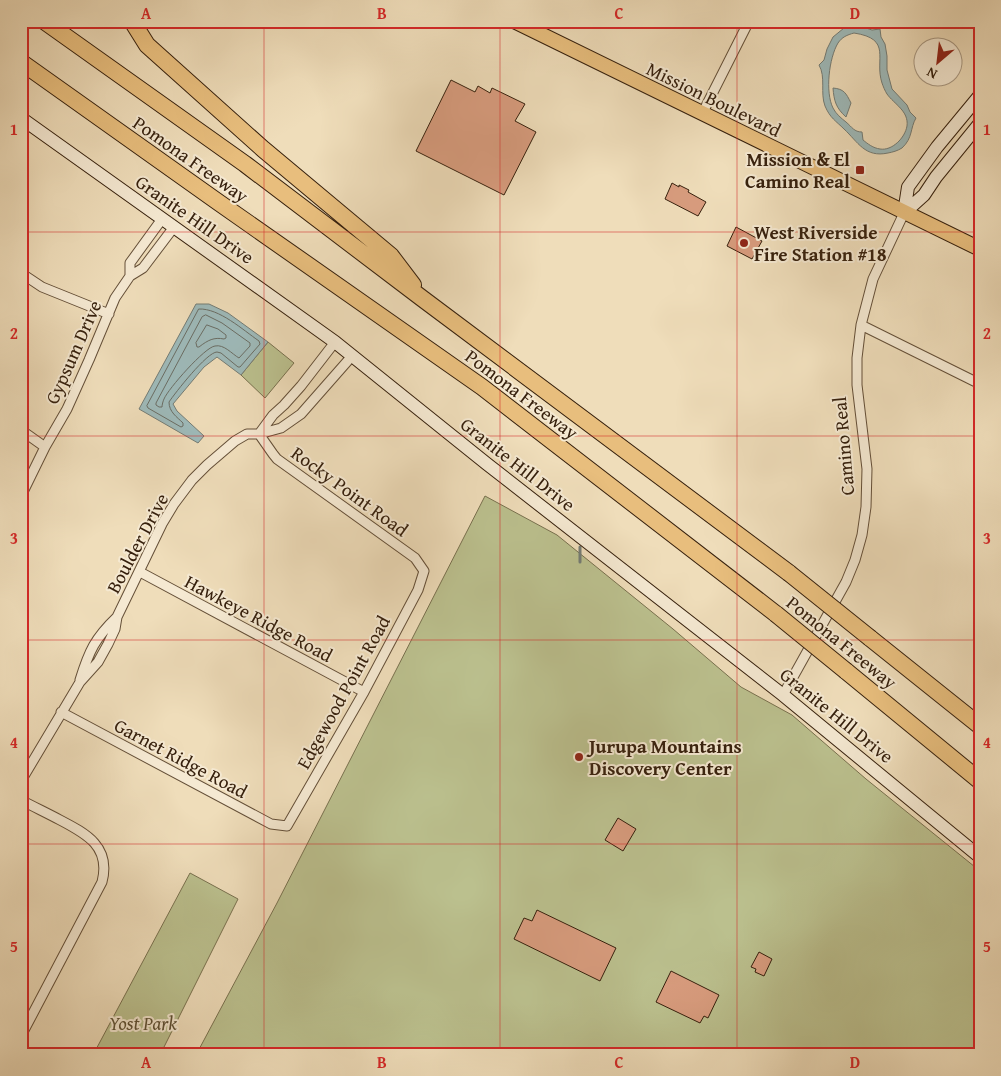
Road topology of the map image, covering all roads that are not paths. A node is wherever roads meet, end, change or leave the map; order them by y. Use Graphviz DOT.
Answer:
graph roads {
  1 [pos="44,21"];
  2 [pos="132,21"];
  3 [pos="514,21"];
  4 [pos="749,21"];
  5 [pos="21,62"];
  6 [pos="980,95"];
  7 [pos="702,114"];
  8 [pos="21,118"];
  9 [pos="980,123"];
  10 [pos="904,213"];
  11 [pos="162,218"];
  12 [pos="174,227"];
  13 [pos="980,249"];
  14 [pos="21,273"];
  15 [pos="130,276"];
  16 [pos="423,299"];
  17 [pos="109,314"];
  18 [pos="861,325"];
  19 [pos="335,342"];
  20 [pos="352,356"];
  21 [pos="980,384"];
  22 [pos="284,405"];
  23 [pos="295,418"];
  24 [pos="21,430"];
  25 [pos="259,434"];
  26 [pos="45,447"];
  27 [pos="21,496"];
  28 [pos="140,572"];
  29 [pos="424,572"];
  30 [pos="117,617"];
  31 [pos="80,682"];
  32 [pos="364,692"];
  33 [pos="783,695"];
  34 [pos="61,712"];
  35 [pos="980,726"];
  36 [pos="21,781"];
  37 [pos="980,781"];
  38 [pos="21,800"];
  39 [pos="287,826"];
  40 [pos="980,856"];
  41 [pos="21,1036"];
  1 -- 16 [label="highway, Pomona Freeway"];
  2 -- 16 [label="highway"];
  3 -- 7 [label="main road, Mission Boulevard"];
  4 -- 7 [label="street"];
  5 -- 37 [label="highway, Pomona Freeway, bridge"];
  6 -- 10 [label="street, Camino Real"];
  7 -- 10 [label="main road, Mission Boulevard"];
  8 -- 11 [label="street, Granite Hill Drive"];
  9 -- 10 [label="street, Camino Real"];
  10 -- 13 [label="main road, Mission Boulevard"];
  10 -- 18 [label="street, Camino Real"];
  11 -- 12 [label="street, Granite Hill Drive"];
  11 -- 15 [label="street, Gypsum Drive"];
  12 -- 15 [label="street, Gypsum Drive"];
  12 -- 19 [label="street, Granite Hill Drive"];
  14 -- 17 [label="street"];
  15 -- 17 [label="street, Gypsum Drive"];
  16 -- 35 [label="highway, Pomona Freeway, bridge"];
  17 -- 26 [label="street, Gypsum Drive"];
  18 -- 21 [label="street"];
  18 -- 33 [label="street, Camino Real"];
  19 -- 20 [label="street, Granite Hill Drive"];
  19 -- 22 [label="street"];
  20 -- 23 [label="street, Boulder Drive"];
  20 -- 33 [label="street, Granite Hill Drive"];
  22 -- 23 [label="street"];
  22 -- 25 [label="street"];
  23 -- 25 [label="street, Boulder Drive"];
  24 -- 26 [label="street"];
  25 -- 28 [label="street, Boulder Drive"];
  25 -- 29 [label="street, Rocky Point Road"];
  26 -- 27 [label="street, Gypsum Drive"];
  28 -- 30 [label="street, Boulder Drive"];
  28 -- 32 [label="street, Hawkeye Ridge Road"];
  29 -- 32 [label="street, Edgewood Point Road"];
  30 -- 31 [label="street, Boulder Drive"];
  30 -- 31 [label="street, Boulder Drive"];
  31 -- 34 [label="street, Boulder Drive"];
  32 -- 39 [label="street, Edgewood Point Road"];
  33 -- 40 [label="street, Granite Hill Drive"];
  34 -- 36 [label="street, Boulder Drive"];
  34 -- 39 [label="street, Garnet Ridge Road"];
  38 -- 41 [label="street"];
}
